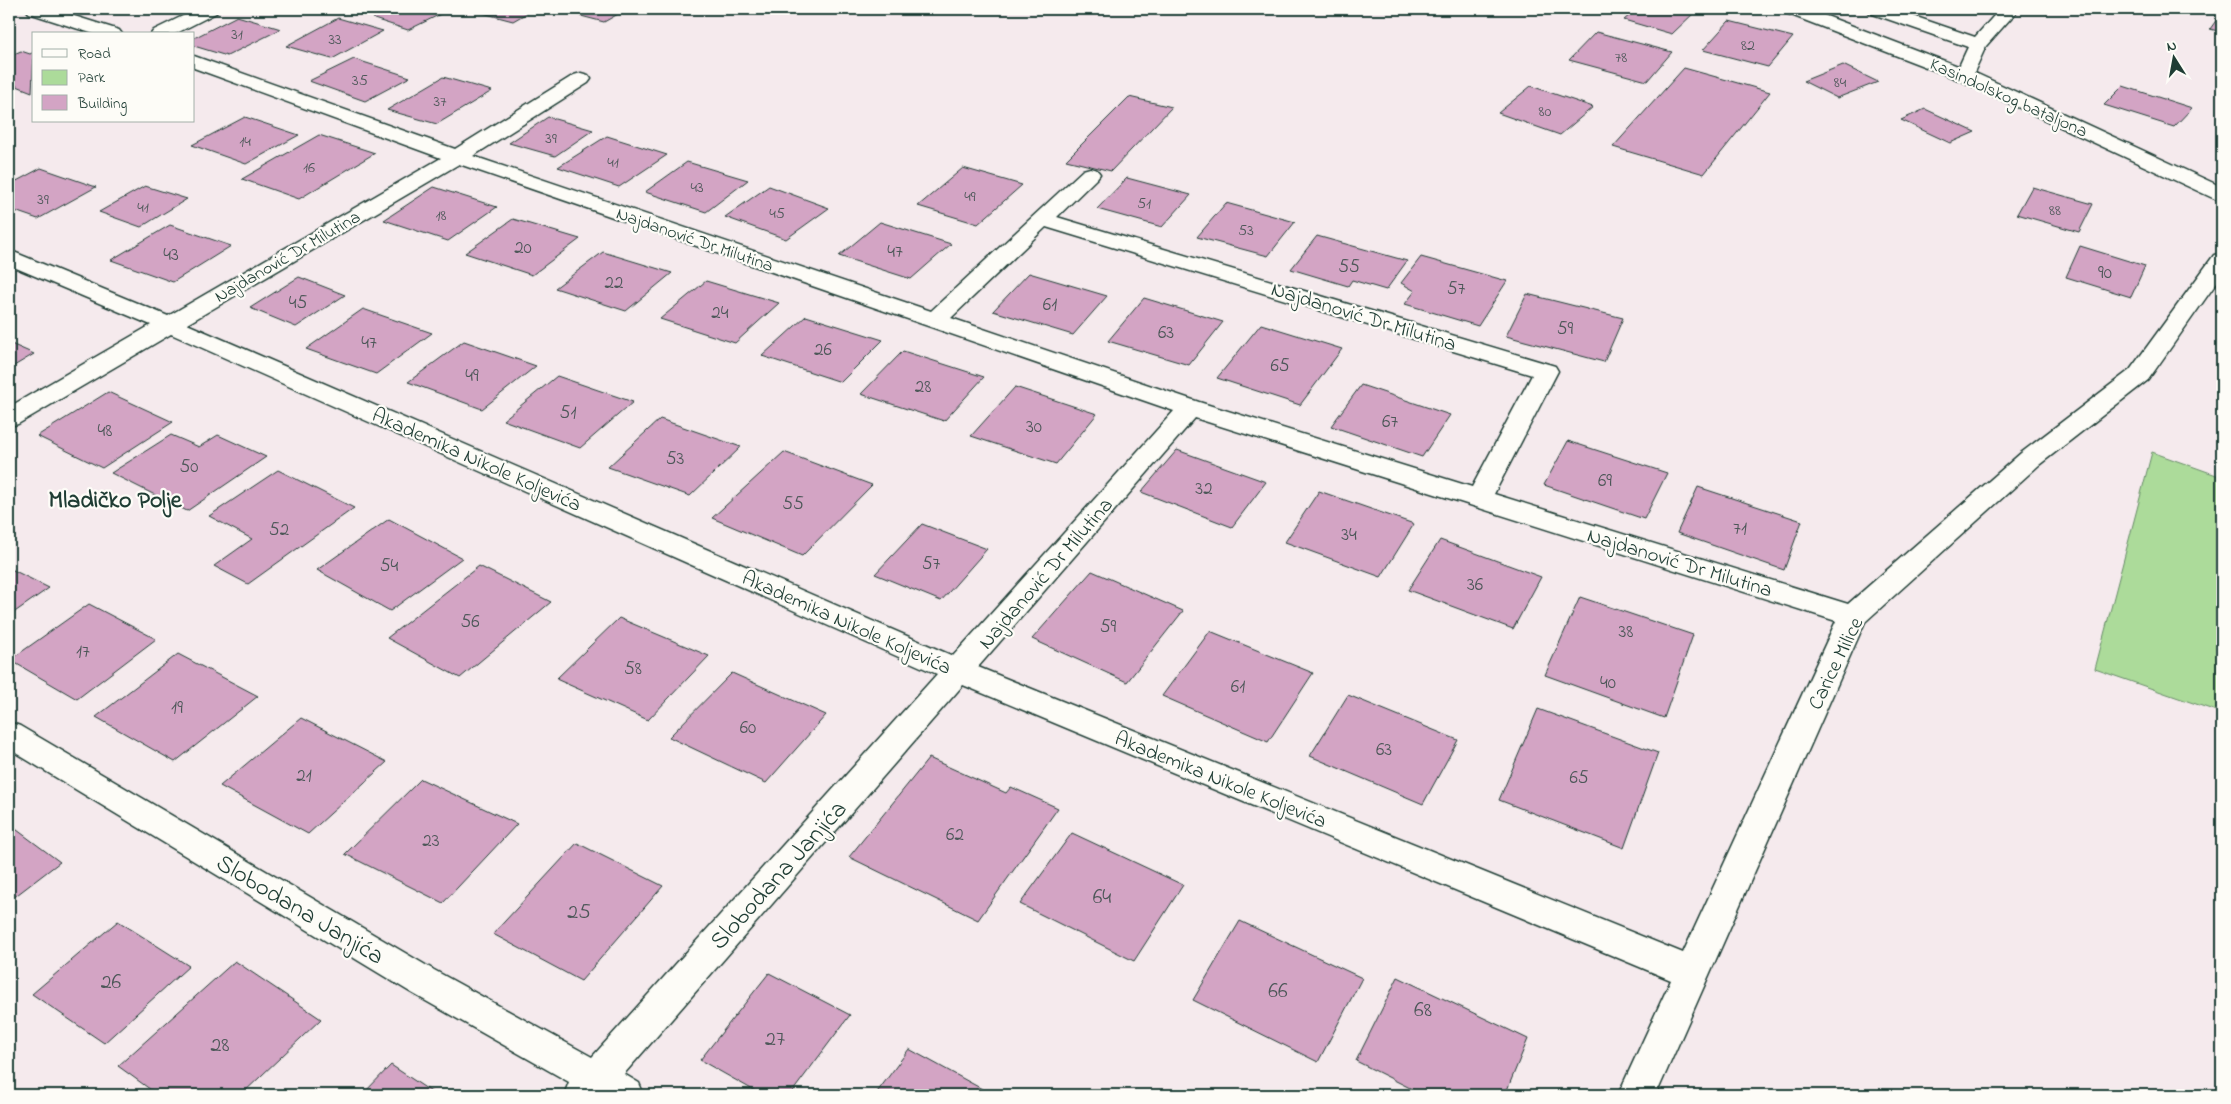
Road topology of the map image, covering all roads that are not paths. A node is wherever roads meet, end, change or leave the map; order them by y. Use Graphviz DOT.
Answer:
graph roads {
  1 [pos="35,9"];
  2 [pos="210,9"];
  3 [pos="1792,9"];
  4 [pos="1876,9"];
  5 [pos="2010,9"];
  6 [pos="107,32"];
  7 [pos="164,32"];
  8 [pos="1978,44"];
  9 [pos="195,62"];
  10 [pos="1964,75"];
  11 [pos="581,79"];
  12 [pos="457,157"];
  13 [pos="1090,174"];
  14 [pos="2222,195"];
  15 [pos="1042,219"];
  16 [pos="9,257"];
  17 [pos="2222,260"];
  18 [pos="934,321"];
  19 [pos="170,324"];
  20 [pos="1190,408"];
  21 [pos="9,418"];
  22 [pos="1478,500"];
  23 [pos="1853,616"];
  24 [pos="958,671"];
  25 [pos="9,734"];
  26 [pos="1692,973"];
  27 [pos="601,1089"];
  28 [pos="1637,1095"];
  1 -- 6 [label="street"];
  2 -- 7 [label="street"];
  3 -- 10 [label="street, Kasindolskog bataljona"];
  4 -- 8 [label="street"];
  5 -- 8 [label="street"];
  8 -- 10 [label="street"];
  9 -- 12 [label="street, Najdanović Dr Milutina"];
  10 -- 14 [label="street, Kasindolskog bataljona"];
  11 -- 12 [label="street, Najdanović Dr Milutina"];
  12 -- 18 [label="street, Najdanović Dr Milutina"];
  12 -- 19 [label="street, Najdanović Dr Milutina"];
  13 -- 15 [label="street"];
  15 -- 18 [label="street"];
  15 -- 22 [label="street, Najdanović Dr Milutina"];
  16 -- 19 [label="street, Akademika Nikole Koljevića"];
  17 -- 23 [label="street, Carice Milice"];
  18 -- 20 [label="street, Najdanović Dr Milutina"];
  19 -- 21 [label="street"];
  19 -- 24 [label="street, Akademika Nikole Koljevića"];
  20 -- 22 [label="street, Najdanović Dr Milutina"];
  20 -- 24 [label="street, Najdanović Dr Milutina"];
  22 -- 23 [label="street, Najdanović Dr Milutina"];
  23 -- 26 [label="street, Carice Milice"];
  24 -- 26 [label="street, Akademika Nikole Koljevića"];
  24 -- 27 [label="street, Slobodana Janjića"];
  25 -- 27 [label="street, Slobodana Janjića"];
  26 -- 28 [label="street, Carice Milice"];
}
